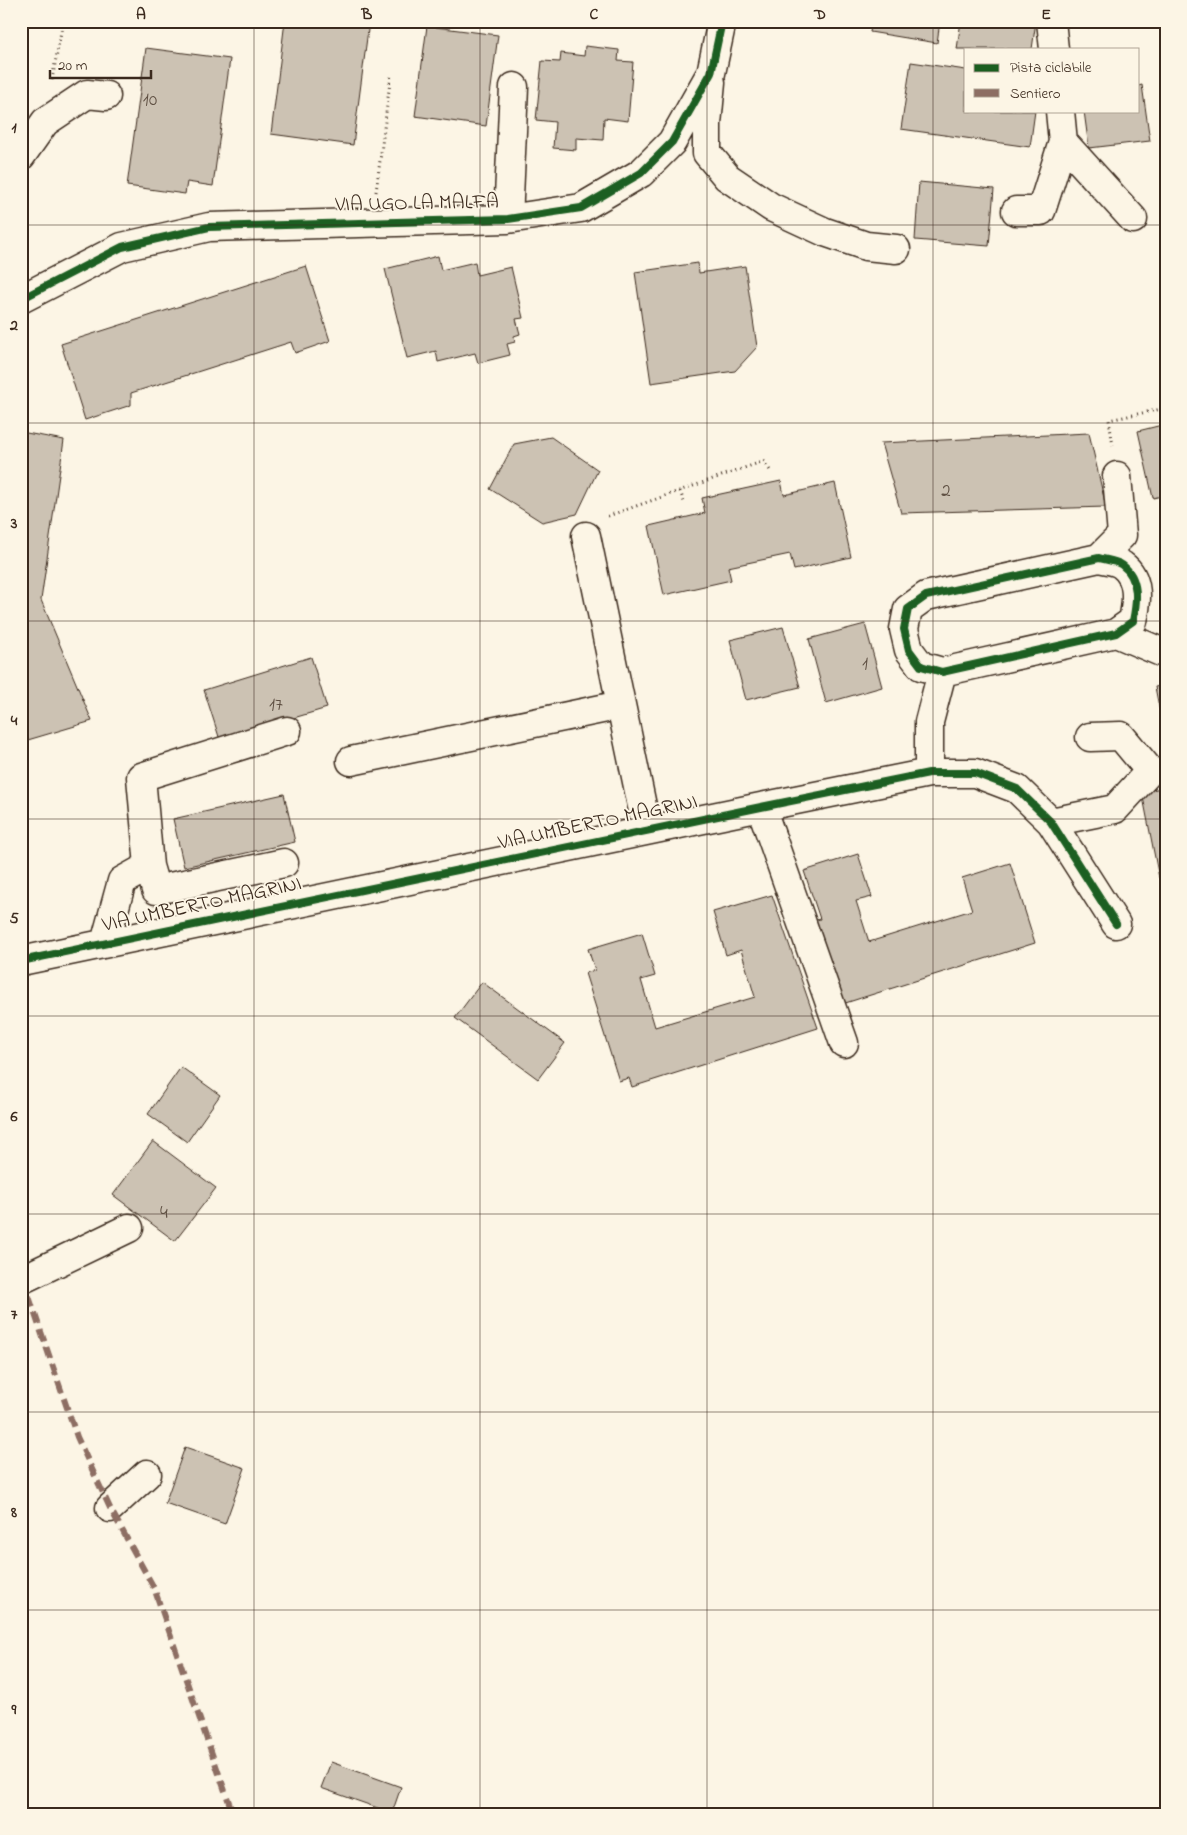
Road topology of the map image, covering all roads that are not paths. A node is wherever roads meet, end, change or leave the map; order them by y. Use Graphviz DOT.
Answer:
graph roads {
  1 [pos="722,21"];
  2 [pos="1051,21"];
  3 [pos="1054,48"];
  4 [pos="711,73"];
  5 [pos="514,87"];
  6 [pos="106,96"];
  7 [pos="1060,112"];
  8 [pos="1063,142"];
  9 [pos="21,156"];
  10 [pos="1016,211"];
  11 [pos="508,219"];
  12 [pos="1133,219"];
  13 [pos="896,248"];
  14 [pos="21,298"];
  15 [pos="1117,476"];
  16 [pos="586,536"];
  17 [pos="1099,558"];
  18 [pos="1116,633"];
  19 [pos="1166,651"];
  20 [pos="942,672"];
  21 [pos="620,705"];
  22 [pos="287,732"];
  23 [pos="1090,737"];
  24 [pos="351,761"];
  25 [pos="929,773"];
  26 [pos="761,807"];
  27 [pos="1051,822"];
  28 [pos="647,830"];
  29 [pos="284,863"];
  30 [pos="149,866"];
  31 [pos="1116,924"];
  32 [pos="105,944"];
  33 [pos="21,961"];
  34 [pos="844,1043"];
  35 [pos="129,1228"];
  36 [pos="21,1277"];
  37 [pos="147,1474"];
  38 [pos="110,1508"];
  1 -- 4 [label="street, VIA UGO LA MALFA"];
  2 -- 3 [label="street"];
  4 -- 11 [label="street, VIA UGO LA MALFA"];
  4 -- 13 [label="street"];
  5 -- 11 [label="street"];
  6 -- 9 [label="street"];
  7 -- 8 [label="street"];
  8 -- 10 [label="street"];
  8 -- 12 [label="street"];
  11 -- 14 [label="street, VIA UGO LA MALFA"];
  15 -- 17 [label="street"];
  16 -- 21 [label="street"];
  17 -- 18 [label="street"];
  17 -- 20 [label="street"];
  18 -- 19 [label="street"];
  18 -- 20 [label="street"];
  20 -- 25 [label="street"];
  21 -- 24 [label="street"];
  21 -- 28 [label="street"];
  22 -- 30 [label="street"];
  23 -- 27 [label="street"];
  25 -- 26 [label="street, VIA UMBERTO MAGRINI"];
  25 -- 27 [label="street, VIA UMBERTO MAGRINI"];
  26 -- 28 [label="street, VIA UMBERTO MAGRINI"];
  26 -- 34 [label="street"];
  27 -- 31 [label="street, VIA UMBERTO MAGRINI"];
  28 -- 32 [label="street, VIA UMBERTO MAGRINI"];
  29 -- 30 [label="street"];
  30 -- 32 [label="street"];
  32 -- 33 [label="street, VIA UMBERTO MAGRINI"];
  35 -- 36 [label="street"];
  37 -- 38 [label="street"];
}
